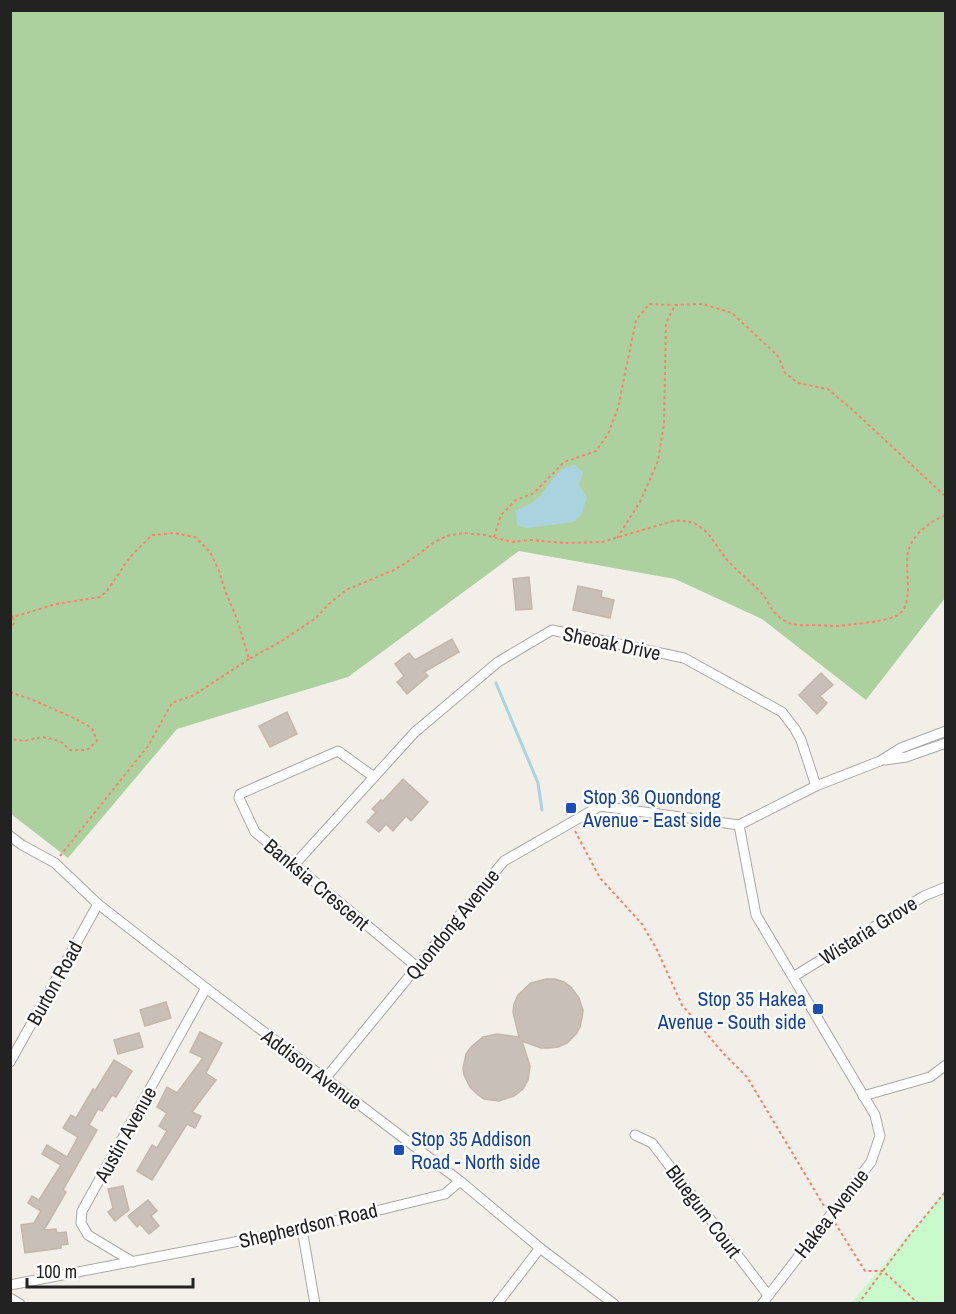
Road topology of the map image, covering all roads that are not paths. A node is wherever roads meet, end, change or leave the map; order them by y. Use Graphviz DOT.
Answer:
graph roads {
  1 [pos="945,730"];
  2 [pos="945,743"];
  3 [pos="880,761"];
  4 [pos="374,777"];
  5 [pos="816,786"];
  6 [pos="739,825"];
  7 [pos="10,836"];
  8 [pos="294,865"];
  9 [pos="945,887"];
  10 [pos="98,904"];
  11 [pos="417,967"];
  12 [pos="793,977"];
  13 [pos="206,988"];
  14 [pos="10,1062"];
  15 [pos="945,1065"];
  16 [pos="325,1079"];
  17 [pos="863,1096"];
  18 [pos="634,1135"];
  19 [pos="460,1181"];
  20 [pos="302,1229"];
  21 [pos="540,1248"];
  22 [pos="133,1262"];
  23 [pos="10,1286"];
  24 [pos="768,1295"];
  25 [pos="10,1298"];
  26 [pos="20,1304"];
  27 [pos="315,1304"];
  28 [pos="497,1304"];
  29 [pos="614,1304"];
  30 [pos="762,1304"];
  1 -- 3 [label="street"];
  2 -- 3 [label="street"];
  3 -- 5 [label="street"];
  4 -- 5 [label="street, Sheoak Drive"];
  4 -- 8 [label="street, Sheoak Drive"];
  4 -- 8 [label="street, Banksia Crescent"];
  5 -- 6 [label="street"];
  6 -- 11 [label="street, Quondong Avenue"];
  6 -- 12 [label="street, Hakea Avenue"];
  7 -- 10 [label="street, Addison Avenue"];
  8 -- 11 [label="street, Banksia Crescent"];
  9 -- 12 [label="street, Wistaria Grove"];
  10 -- 13 [label="street, Addison Avenue"];
  10 -- 14 [label="street, Burton Road"];
  11 -- 16 [label="street, Quondong Avenue"];
  12 -- 17 [label="street, Hakea Avenue"];
  13 -- 16 [label="street, Addison Avenue"];
  13 -- 22 [label="street, Austin Avenue"];
  15 -- 17 [label="street"];
  16 -- 19 [label="street, Addison Avenue"];
  17 -- 24 [label="street, Hakea Avenue"];
  18 -- 24 [label="street, Bluegum Court"];
  19 -- 20 [label="street, Shepherdson Road"];
  19 -- 21 [label="street, Addison Avenue"];
  20 -- 22 [label="street, Shepherdson Road"];
  20 -- 27 [label="street"];
  21 -- 28 [label="street"];
  21 -- 29 [label="street, Addison Avenue"];
  22 -- 23 [label="street, Shepherdson Road"];
  24 -- 30 [label="street, Hakea Avenue"];
  25 -- 26 [label="street"];
}
